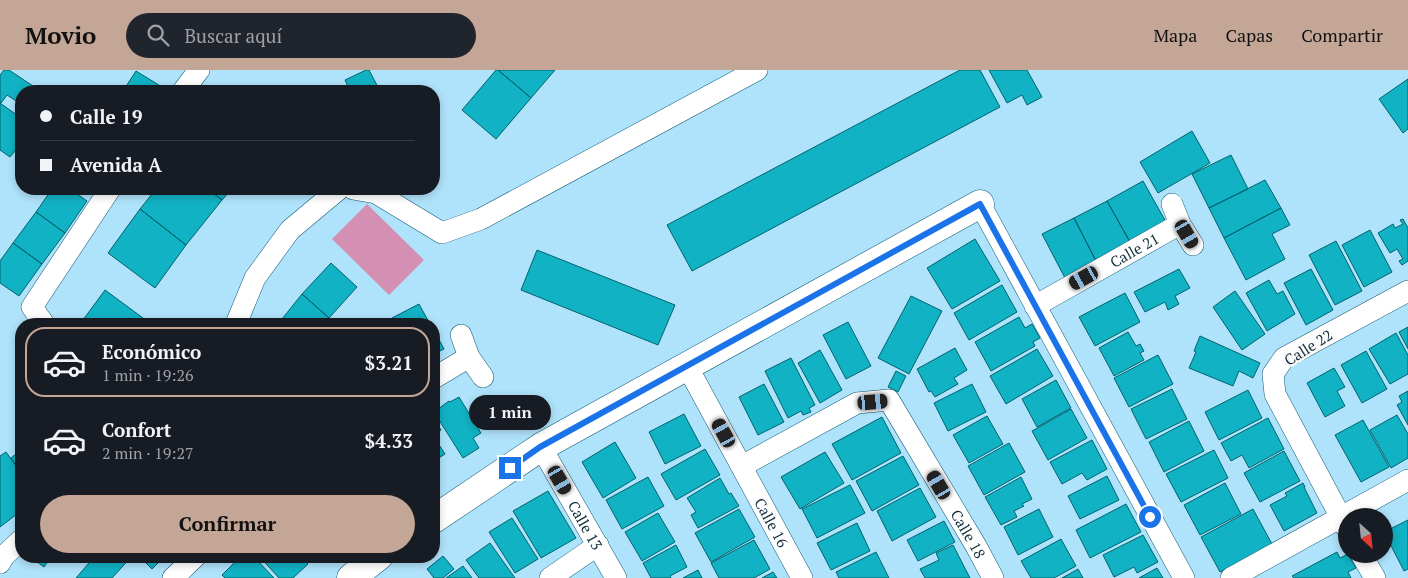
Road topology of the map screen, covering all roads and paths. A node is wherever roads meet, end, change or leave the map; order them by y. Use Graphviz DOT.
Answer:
graph roads {
  1 [pos="199,70"];
  2 [pos="757,70"];
  3 [pos="188,85"];
  4 [pos="106,195"];
  5 [pos="333,195"];
  6 [pos="379,195"];
  7 [pos="980,204"];
  8 [pos="1172,204"];
  9 [pos="1180,224"];
  10 [pos="1193,245"];
  11 [pos="1408,290"];
  12 [pos="1035,306"];
  13 [pos="40,318"];
  14 [pos="238,318"];
  15 [pos="461,335"];
  16 [pos="468,357"];
  17 [pos="687,366"];
  18 [pos="440,374"];
  19 [pos="483,377"];
  20 [pos="540,447"];
  21 [pos="742,466"];
  22 [pos="1408,480"];
  23 [pos="1365,508"];
  24 [pos="1338,513"];
  25 [pos="440,515"];
  26 [pos="1338,524"];
  27 [pos="598,545"];
  28 [pos="15,546"];
  29 [pos="189,563"];
  30 [pos="1366,563"];
  31 [pos="0,564"];
  32 [pos="173,578"];
  33 [pos="550,578"];
  34 [pos="616,578"];
  35 [pos="802,578"];
  36 [pos="993,578"];
  37 [pos="1184,578"];
  38 [pos="1231,578"];
  39 [pos="1375,578"];
  1 -- 3 [label="street"];
  2 -- 6 [label="street"];
  4 -- 13 [label="street"];
  5 -- 14 [label="street"];
  7 -- 12 [label="street"];
  7 -- 17 [label="street"];
  8 -- 9 [label="street"];
  9 -- 10 [label="street"];
  9 -- 12 [label="street, Calle 21"];
  11 -- 24 [label="street, Calle 22"];
  12 -- 37 [label="street"];
  15 -- 16 [label="street"];
  16 -- 18 [label="street"];
  16 -- 19 [label="street"];
  17 -- 20 [label="street"];
  17 -- 21 [label="street, Calle 16"];
  20 -- 25 [label="street"];
  20 -- 27 [label="street, Calle 13"];
  21 -- 35 [label="street, Calle 16"];
  21 -- 36 [label="street, Calle 18"];
  22 -- 23 [label="street"];
  26 -- 38 [label="street"];
  27 -- 33 [label="street"];
  27 -- 34 [label="street, Calle 13"];
  28 -- 31 [label="street"];
  29 -- 32 [label="street"];
  30 -- 39 [label="street"];
}
